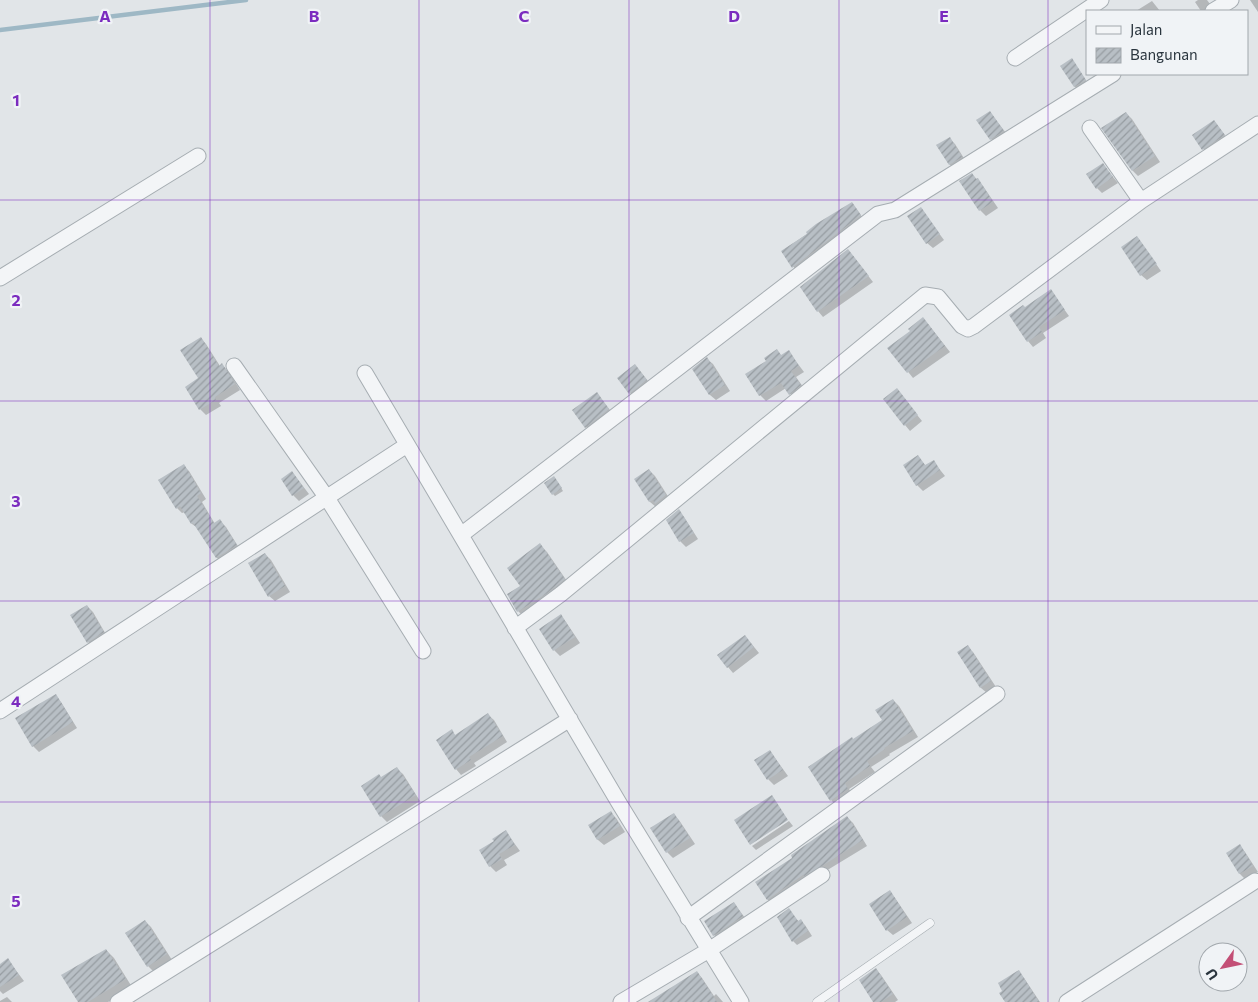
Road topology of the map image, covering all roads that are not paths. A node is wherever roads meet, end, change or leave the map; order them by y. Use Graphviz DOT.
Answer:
graph roads {
  1 [pos="1101,0"];
  2 [pos="1231,0"];
  3 [pos="1086,10"];
  4 [pos="1086,10"];
  5 [pos="1215,10"];
  6 [pos="1015,58"];
  7 [pos="1110,75"];
  8 [pos="1258,124"];
  9 [pos="1090,128"];
  10 [pos="198,156"];
  11 [pos="1141,201"];
  12 [pos="0,278"];
  13 [pos="234,366"];
  14 [pos="365,373"];
  15 [pos="407,445"];
  16 [pos="327,498"];
  17 [pos="461,535"];
  18 [pos="515,628"];
  19 [pos="423,651"];
  20 [pos="997,694"];
  21 [pos="0,711"];
  22 [pos="570,719"];
  23 [pos="822,875"];
  24 [pos="1255,880"];
  25 [pos="688,918"];
  26 [pos="930,923"];
  27 [pos="709,950"];
  28 [pos="118,1002"];
  29 [pos="621,1002"];
  30 [pos="741,1002"];
  31 [pos="817,1002"];
  32 [pos="1068,1002"];
  1 -- 4 [label="street"];
  2 -- 5 [label="street"];
  3 -- 6 [label="street"];
  7 -- 17 [label="street"];
  8 -- 11 [label="street"];
  9 -- 11 [label="street"];
  10 -- 12 [label="street"];
  11 -- 18 [label="street"];
  13 -- 16 [label="street"];
  14 -- 15 [label="street"];
  15 -- 16 [label="street"];
  15 -- 17 [label="street"];
  16 -- 19 [label="street"];
  16 -- 21 [label="street"];
  17 -- 18 [label="street"];
  18 -- 22 [label="street"];
  20 -- 25 [label="street"];
  22 -- 25 [label="street"];
  22 -- 28 [label="street"];
  23 -- 27 [label="street"];
  24 -- 32 [label="street"];
  25 -- 27 [label="street"];
  26 -- 31 [label="lane"];
  27 -- 29 [label="street"];
  27 -- 30 [label="street"];
}
